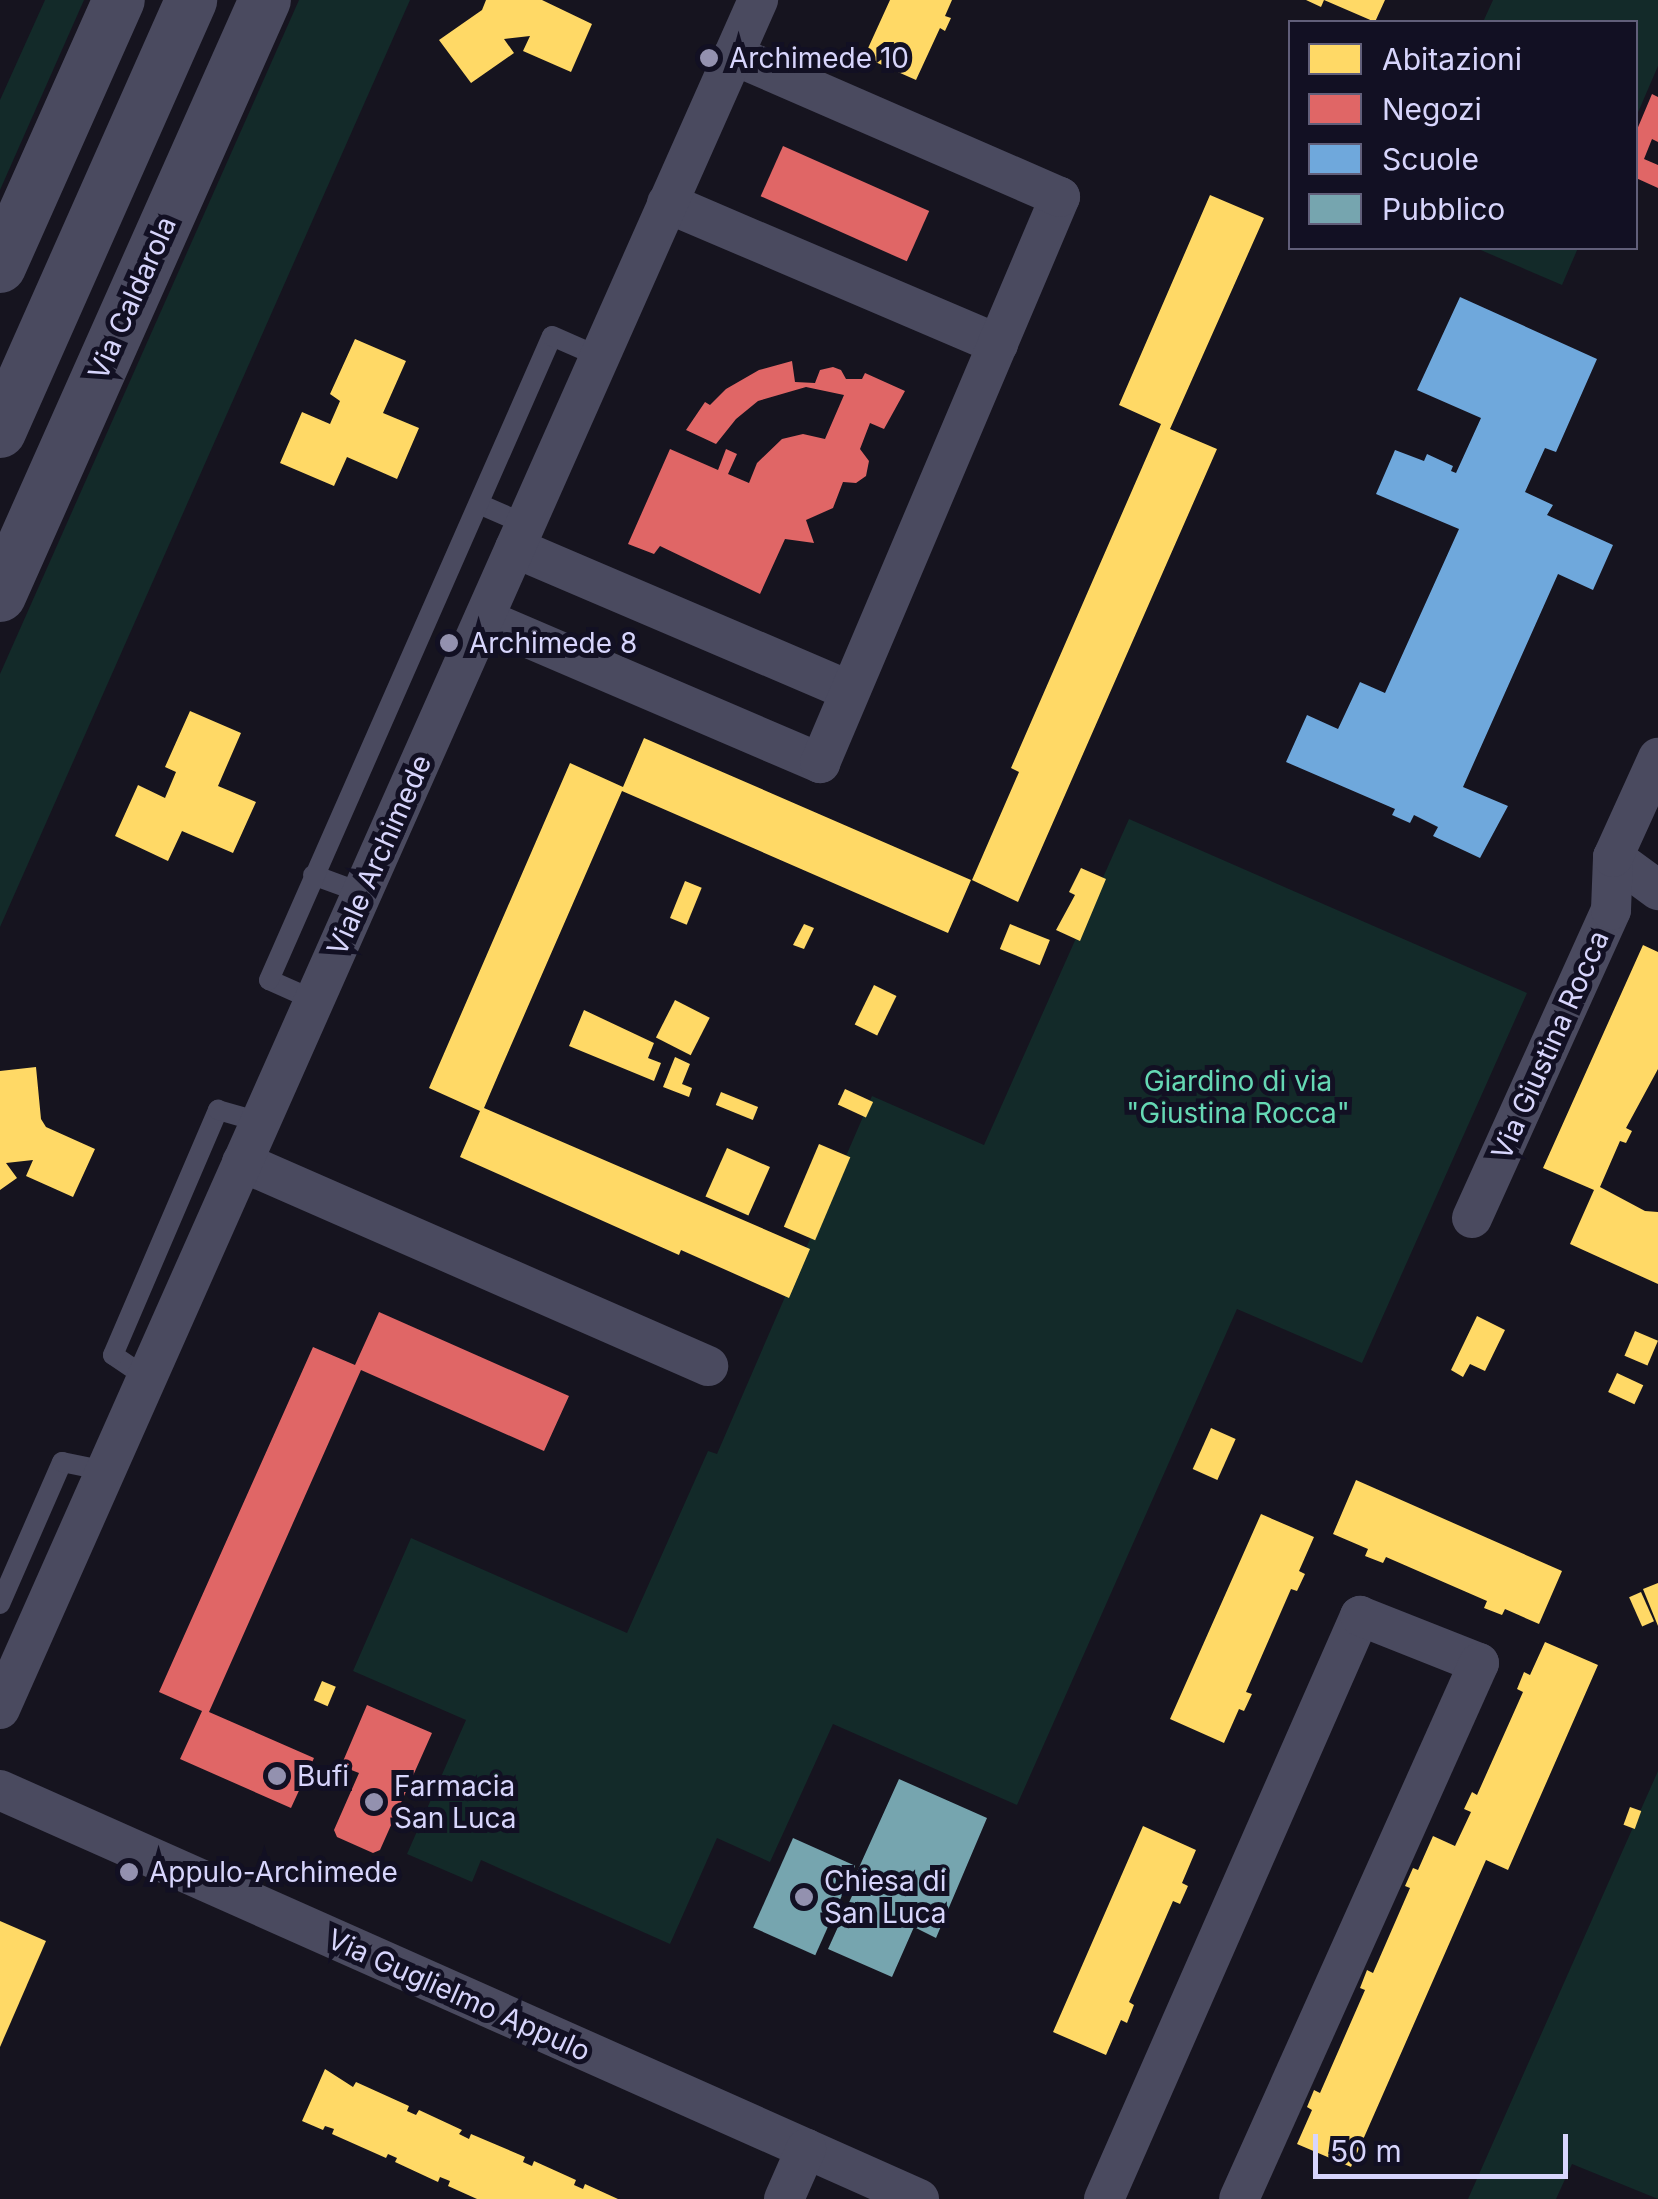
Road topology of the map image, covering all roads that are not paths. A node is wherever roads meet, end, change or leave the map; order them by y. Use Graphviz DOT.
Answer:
graph roads {
  1 [pos="119,0"];
  2 [pos="191,0"];
  3 [pos="265,0"];
  4 [pos="758,0"];
  5 [pos="734,55"];
  6 [pos="668,203"];
  7 [pos="0,267"];
  8 [pos="998,344"];
  9 [pos="600,357"];
  10 [pos="0,432"];
  11 [pos="478,504"];
  12 [pos="520,536"];
  13 [pos="0,596"];
  14 [pos="484,619"];
  15 [pos="850,691"];
  16 [pos="1658,758"];
  17 [pos="1613,856"];
  18 [pos="314,875"];
  19 [pos="1658,890"];
  20 [pos="362,893"];
  21 [pos="314,1000"];
  22 [pos="260,1122"];
  23 [pos="242,1162"];
  24 [pos="1472,1218"];
  25 [pos="708,1366"];
  26 [pos="147,1378"];
  27 [pos="106,1471"];
  28 [pos="0,1604"];
  29 [pos="0,1709"];
  30 [pos="0,1790"];
  31 [pos="806,2149"];
  32 [pos="868,2189"];
  33 [pos="784,2199"];
  34 [pos="919,2199"];
  35 [pos="1104,2199"];
  36 [pos="1239,2199"];
  1 -- 7 [label="street"];
  2 -- 10 [label="street"];
  3 -- 13 [label="street, Via Caldarola"];
  4 -- 5 [label="street, Viale Archimede"];
  5 -- 6 [label="street, Viale Archimede"];
  5 -- 8 [label="street"];
  6 -- 8 [label="street"];
  6 -- 9 [label="street, Viale Archimede"];
  8 -- 15 [label="street"];
  9 -- 11 [label="lane"];
  9 -- 12 [label="street, Viale Archimede"];
  11 -- 12 [label="lane"];
  11 -- 18 [label="lane"];
  12 -- 14 [label="street, Viale Archimede"];
  12 -- 15 [label="street"];
  14 -- 15 [label="street"];
  14 -- 20 [label="street, Viale Archimede"];
  16 -- 17 [label="street, Via Giustina Rocca"];
  17 -- 19 [label="street"];
  17 -- 24 [label="street, Via Giustina Rocca"];
  18 -- 20 [label="lane"];
  18 -- 21 [label="lane"];
  20 -- 21 [label="street, Viale Archimede"];
  21 -- 22 [label="street, Viale Archimede"];
  22 -- 23 [label="street, Viale Archimede"];
  22 -- 26 [label="lane"];
  23 -- 25 [label="street"];
  23 -- 26 [label="street, Viale Archimede"];
  26 -- 27 [label="street, Viale Archimede"];
  27 -- 28 [label="lane"];
  27 -- 29 [label="street, Viale Archimede"];
  30 -- 31 [label="street, Via Guglielmo Appulo"];
  31 -- 32 [label="street, Via Guglielmo Appulo"];
  31 -- 33 [label="street"];
  32 -- 34 [label="street, Via Guglielmo Appulo"];
  35 -- 36 [label="street"];
}
